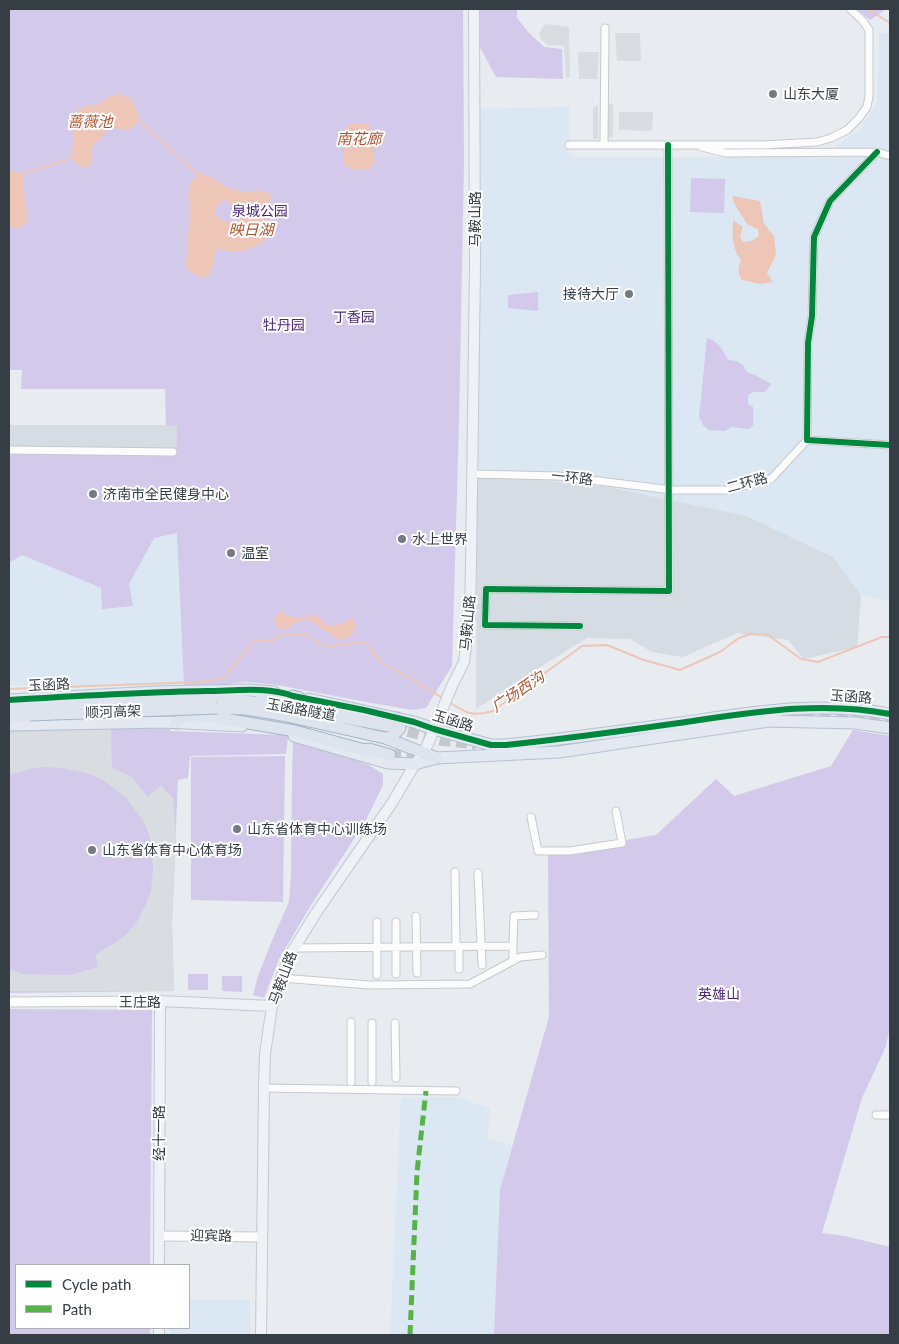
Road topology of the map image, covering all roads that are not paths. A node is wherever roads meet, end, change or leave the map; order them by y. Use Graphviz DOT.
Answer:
graph roads {
  1 [pos="474,9"];
  2 [pos="850,9"];
  3 [pos="605,28"];
  4 [pos="569,145"];
  5 [pos="604,145"];
  6 [pos="668,145"];
  7 [pos="690,145"];
  8 [pos="877,152"];
  9 [pos="890,156"];
  10 [pos="807,440"];
  11 [pos="890,445"];
  12 [pos="9,450"];
  13 [pos="173,452"];
  14 [pos="472,474"];
  15 [pos="670,490"];
  16 [pos="580,626"];
  17 [pos="124,693"];
  18 [pos="295,697"];
  19 [pos="9,700"];
  20 [pos="214,704"];
  21 [pos="9,706"];
  22 [pos="890,714"];
  23 [pos="9,716"];
  24 [pos="370,722"];
  25 [pos="393,722"];
  26 [pos="126,723"];
  27 [pos="176,723"];
  28 [pos="9,725"];
  29 [pos="890,728"];
  30 [pos="434,729"];
  31 [pos="385,738"];
  32 [pos="374,751"];
  33 [pos="424,754"];
  34 [pos="390,755"];
  35 [pos="437,758"];
  36 [pos="415,764"];
  37 [pos="616,811"];
  38 [pos="532,817"];
  39 [pos="454,872"];
  40 [pos="478,872"];
  41 [pos="535,915"];
  42 [pos="416,916"];
  43 [pos="377,922"];
  44 [pos="396,922"];
  45 [pos="458,946"];
  46 [pos="481,946"];
  47 [pos="513,946"];
  48 [pos="377,947"];
  49 [pos="396,947"];
  50 [pos="416,947"];
  51 [pos="294,948"];
  52 [pos="542,955"];
  53 [pos="513,961"];
  54 [pos="482,965"];
  55 [pos="459,969"];
  56 [pos="417,973"];
  57 [pos="396,974"];
  58 [pos="377,975"];
  59 [pos="280,978"];
  60 [pos="9,1002"];
  61 [pos="160,1002"];
  62 [pos="272,1006"];
  63 [pos="351,1022"];
  64 [pos="372,1022"];
  65 [pos="395,1023"];
  66 [pos="396,1078"];
  67 [pos="351,1082"];
  68 [pos="372,1082"];
  69 [pos="264,1088"];
  70 [pos="456,1091"];
  71 [pos="876,1115"];
  72 [pos="890,1115"];
  73 [pos="159,1233"];
  74 [pos="262,1234"];
  75 [pos="159,1264"];
  76 [pos="261,1335"];
  1 -- 14 [label="main road, 马鞍山路"];
  2 -- 7 [label="street"];
  3 -- 5 [label="street"];
  4 -- 5 [label="street"];
  5 -- 6 [label="street"];
  6 -- 7 [label="street"];
  6 -- 15 [label="street"];
  7 -- 8 [label="street"];
  8 -- 9 [label="street"];
  8 -- 10 [label="street"];
  10 -- 11 [label="street"];
  10 -- 15 [label="street, 二环路"];
  12 -- 13 [label="street"];
  14 -- 15 [label="street, 一环路"];
  14 -- 30 [label="main road, 马鞍山路"];
  15 -- 16 [label="street"];
  17 -- 18 [label="main road, 玉函路"];
  17 -- 19 [label="main road, 玉函路"];
  17 -- 26 [label="main road"];
  18 -- 20 [label="highway"];
  18 -- 24 [label="highway"];
  18 -- 25 [label="main road, 玉函路"];
  20 -- 21 [label="highway, 顺河高架, bridge"];
  20 -- 23 [label="highway, 顺河高架, bridge"];
  20 -- 24 [label="highway, 玉函路隧道"];
  20 -- 31 [label="highway"];
  20 -- 32 [label="highway, 玉函路隧道"];
  22 -- 30 [label="main road, 玉函路"];
  24 -- 25 [label="highway, 玉函路隧道"];
  25 -- 30 [label="main road, 玉函路"];
  25 -- 31 [label="highway"];
  26 -- 27 [label="main road, 玉函路"];
  26 -- 28 [label="main road, 玉函路"];
  27 -- 32 [label="highway"];
  27 -- 36 [label="main road, 玉函路"];
  29 -- 35 [label="main road, 玉函路"];
  30 -- 33 [label="main road, 马鞍山路"];
  31 -- 33 [label="highway"];
  32 -- 34 [label="highway, 玉函路隧道"];
  33 -- 35 [label="highway"];
  33 -- 36 [label="main road, 马鞍山路"];
  35 -- 36 [label="main road, 玉函路"];
  36 -- 51 [label="main road, 马鞍山路"];
  37 -- 38 [label="street"];
  39 -- 45 [label="street"];
  40 -- 46 [label="street"];
  41 -- 47 [label="street"];
  42 -- 50 [label="street"];
  43 -- 48 [label="street"];
  44 -- 49 [label="street"];
  45 -- 46 [label="street"];
  45 -- 50 [label="street"];
  45 -- 55 [label="street"];
  46 -- 47 [label="street"];
  46 -- 54 [label="street"];
  47 -- 53 [label="street"];
  48 -- 49 [label="street"];
  48 -- 51 [label="street"];
  48 -- 58 [label="street"];
  49 -- 50 [label="street"];
  49 -- 57 [label="street"];
  50 -- 56 [label="street"];
  51 -- 59 [label="main road, 马鞍山路"];
  52 -- 53 [label="street"];
  53 -- 59 [label="street"];
  59 -- 62 [label="main road, 马鞍山路"];
  60 -- 61 [label="street, 王庄路"];
  61 -- 62 [label="main road, 王庄路"];
  61 -- 73 [label="main road, 经十一路"];
  62 -- 69 [label="main road, 马鞍山路"];
  63 -- 67 [label="street"];
  64 -- 68 [label="street"];
  65 -- 66 [label="street"];
  69 -- 70 [label="street"];
  69 -- 74 [label="main road, 马鞍山路"];
  71 -- 72 [label="street"];
  73 -- 74 [label="street, 迎宾路"];
  73 -- 75 [label="main road, 经十一路"];
  74 -- 76 [label="main road, 马鞍山路"];
}
